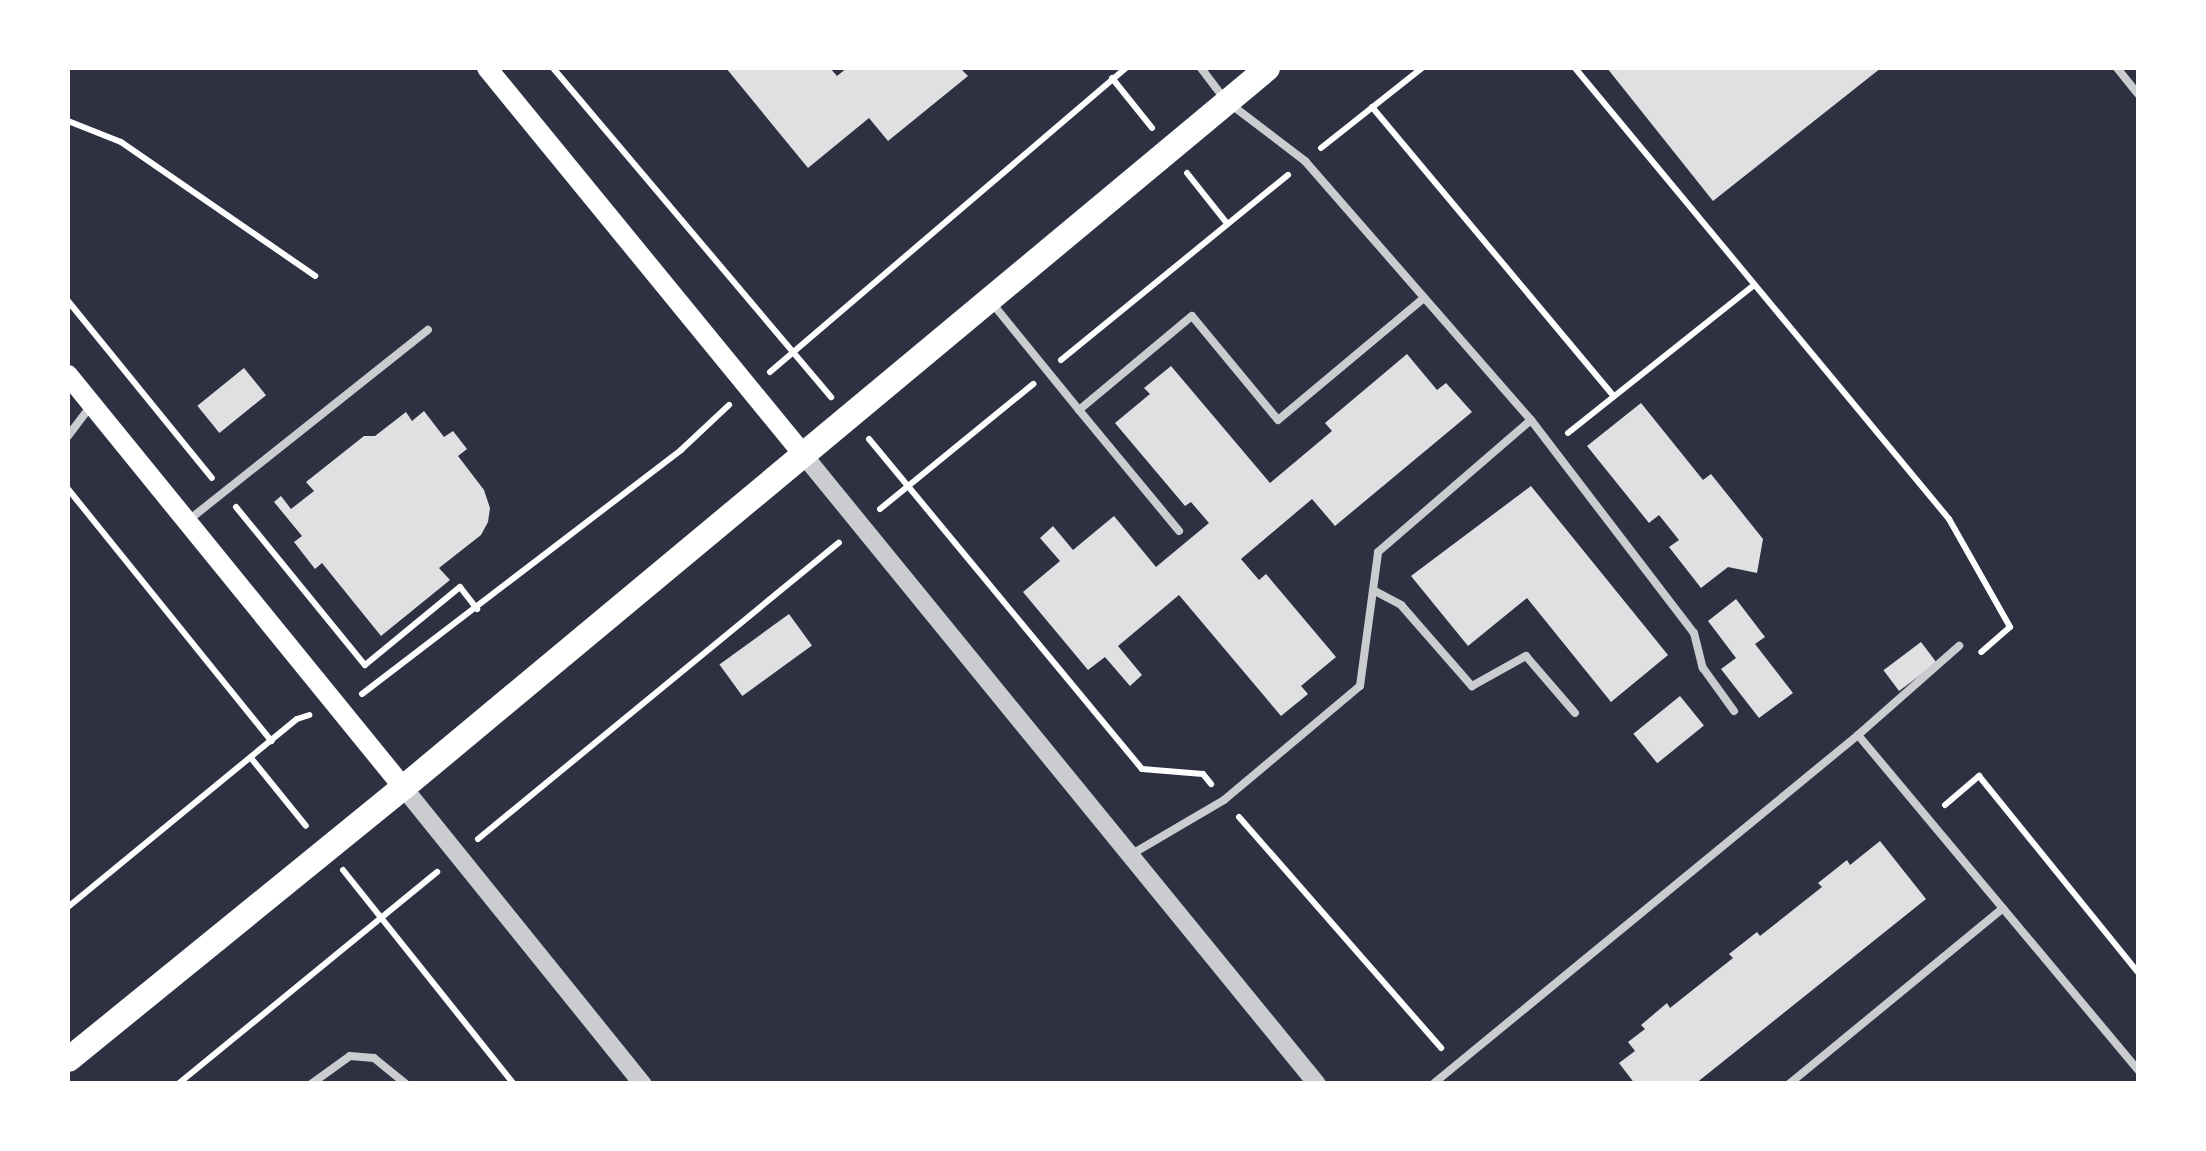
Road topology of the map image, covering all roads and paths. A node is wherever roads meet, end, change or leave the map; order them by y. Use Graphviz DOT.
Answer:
graph roads {
  1 [pos="487,68"];
  2 [pos="553,68"];
  3 [pos="1126,68"];
  4 [pos="1201,68"];
  5 [pos="1267,68"];
  6 [pos="1422,68"];
  7 [pos="1574,68"];
  8 [pos="2117,68"];
  9 [pos="2138,94"];
  10 [pos="1226,100"];
  11 [pos="1372,108"];
  12 [pos="68,121"];
  13 [pos="1306,162"];
  14 [pos="315,276"];
  15 [pos="1754,285"];
  16 [pos="1424,298"];
  17 [pos="989,300"];
  18 [pos="68,301"];
  19 [pos="428,330"];
  20 [pos="792,356"];
  21 [pos="1047,372"];
  22 [pos="68,376"];
  23 [pos="748,388"];
  24 [pos="1614,396"];
  25 [pos="92,405"];
  26 [pos="1079,410"];
  27 [pos="849,416"];
  28 [pos="1531,420"];
  29 [pos="68,436"];
  30 [pos="1551,446"];
  31 [pos="802,453"];
  32 [pos="910,486"];
  33 [pos="68,489"];
  34 [pos="224,493"];
  35 [pos="187,522"];
  36 [pos="860,525"];
  37 [pos="1180,531"];
  38 [pos="1373,590"];
  39 [pos="477,609"];
  40 [pos="1960,646"];
  41 [pos="1968,664"];
  42 [pos="336,706"];
  43 [pos="1734,710"];
  44 [pos="1575,713"];
  45 [pos="1858,735"];
  46 [pos="271,741"];
  47 [pos="404,788"];
  48 [pos="1224,800"];
  49 [pos="1928,819"];
  50 [pos="1132,854"];
  51 [pos="458,855"];
  52 [pos="68,907"];
  53 [pos="2002,908"];
  54 [pos="382,916"];
  55 [pos="2138,972"];
  56 [pos="68,1058"];
  57 [pos="1456,1065"];
  58 [pos="2138,1070"];
  59 [pos="178,1084"];
  60 [pos="312,1084"];
  61 [pos="406,1084"];
  62 [pos="514,1084"];
  63 [pos="643,1084"];
  64 [pos="1317,1084"];
  65 [pos="1433,1084"];
  66 [pos="1789,1084"];
  1 -- 23 [label="main road"];
  2 -- 20 [label="path"];
  3 -- 20 [label="path"];
  4 -- 10 [label="lane"];
  5 -- 10 [label="main road"];
  6 -- 11 [label="path"];
  7 -- 15 [label="path"];
  8 -- 9 [label="lane"];
  10 -- 13 [label="lane"];
  10 -- 17 [label="main road"];
  11 -- 13 [label="path"];
  11 -- 24 [label="path"];
  12 -- 14 [label="path"];
  13 -- 16 [label="lane"];
  13 -- 21 [label="path"];
  15 -- 24 [label="path"];
  15 -- 41 [label="path"];
  16 -- 26 [label="lane"];
  16 -- 28 [label="lane"];
  17 -- 21 [label="lane"];
  17 -- 27 [label="main road"];
  18 -- 34 [label="path"];
  19 -- 34 [label="lane"];
  20 -- 23 [label="path"];
  20 -- 27 [label="path"];
  21 -- 26 [label="lane"];
  21 -- 32 [label="path"];
  22 -- 25 [label="main road"];
  23 -- 31 [label="main road"];
  23 -- 39 [label="path"];
  24 -- 30 [label="path"];
  25 -- 29 [label="lane"];
  25 -- 35 [label="main road"];
  26 -- 37 [label="lane"];
  27 -- 31 [label="main road"];
  27 -- 32 [label="path"];
  28 -- 30 [label="lane"];
  28 -- 38 [label="lane"];
  30 -- 43 [label="lane"];
  31 -- 36 [label="street"];
  31 -- 47 [label="main road"];
  32 -- 36 [label="path"];
  32 -- 48 [label="path"];
  33 -- 46 [label="path"];
  34 -- 35 [label="lane"];
  34 -- 39 [label="path"];
  35 -- 42 [label="main road"];
  36 -- 50 [label="street"];
  36 -- 51 [label="path"];
  38 -- 44 [label="lane"];
  38 -- 48 [label="lane"];
  39 -- 42 [label="path"];
  40 -- 45 [label="lane"];
  42 -- 46 [label="path"];
  42 -- 47 [label="main road"];
  45 -- 49 [label="lane"];
  45 -- 57 [label="lane"];
  46 -- 52 [label="path"];
  47 -- 51 [label="street"];
  47 -- 56 [label="main road"];
  48 -- 50 [label="lane"];
  48 -- 57 [label="path"];
  49 -- 53 [label="lane"];
  49 -- 55 [label="path"];
  50 -- 64 [label="street"];
  51 -- 54 [label="path"];
  51 -- 63 [label="street"];
  53 -- 58 [label="lane"];
  53 -- 66 [label="lane"];
  54 -- 59 [label="path"];
  54 -- 62 [label="path"];
  57 -- 65 [label="lane"];
  60 -- 61 [label="lane"];
}
